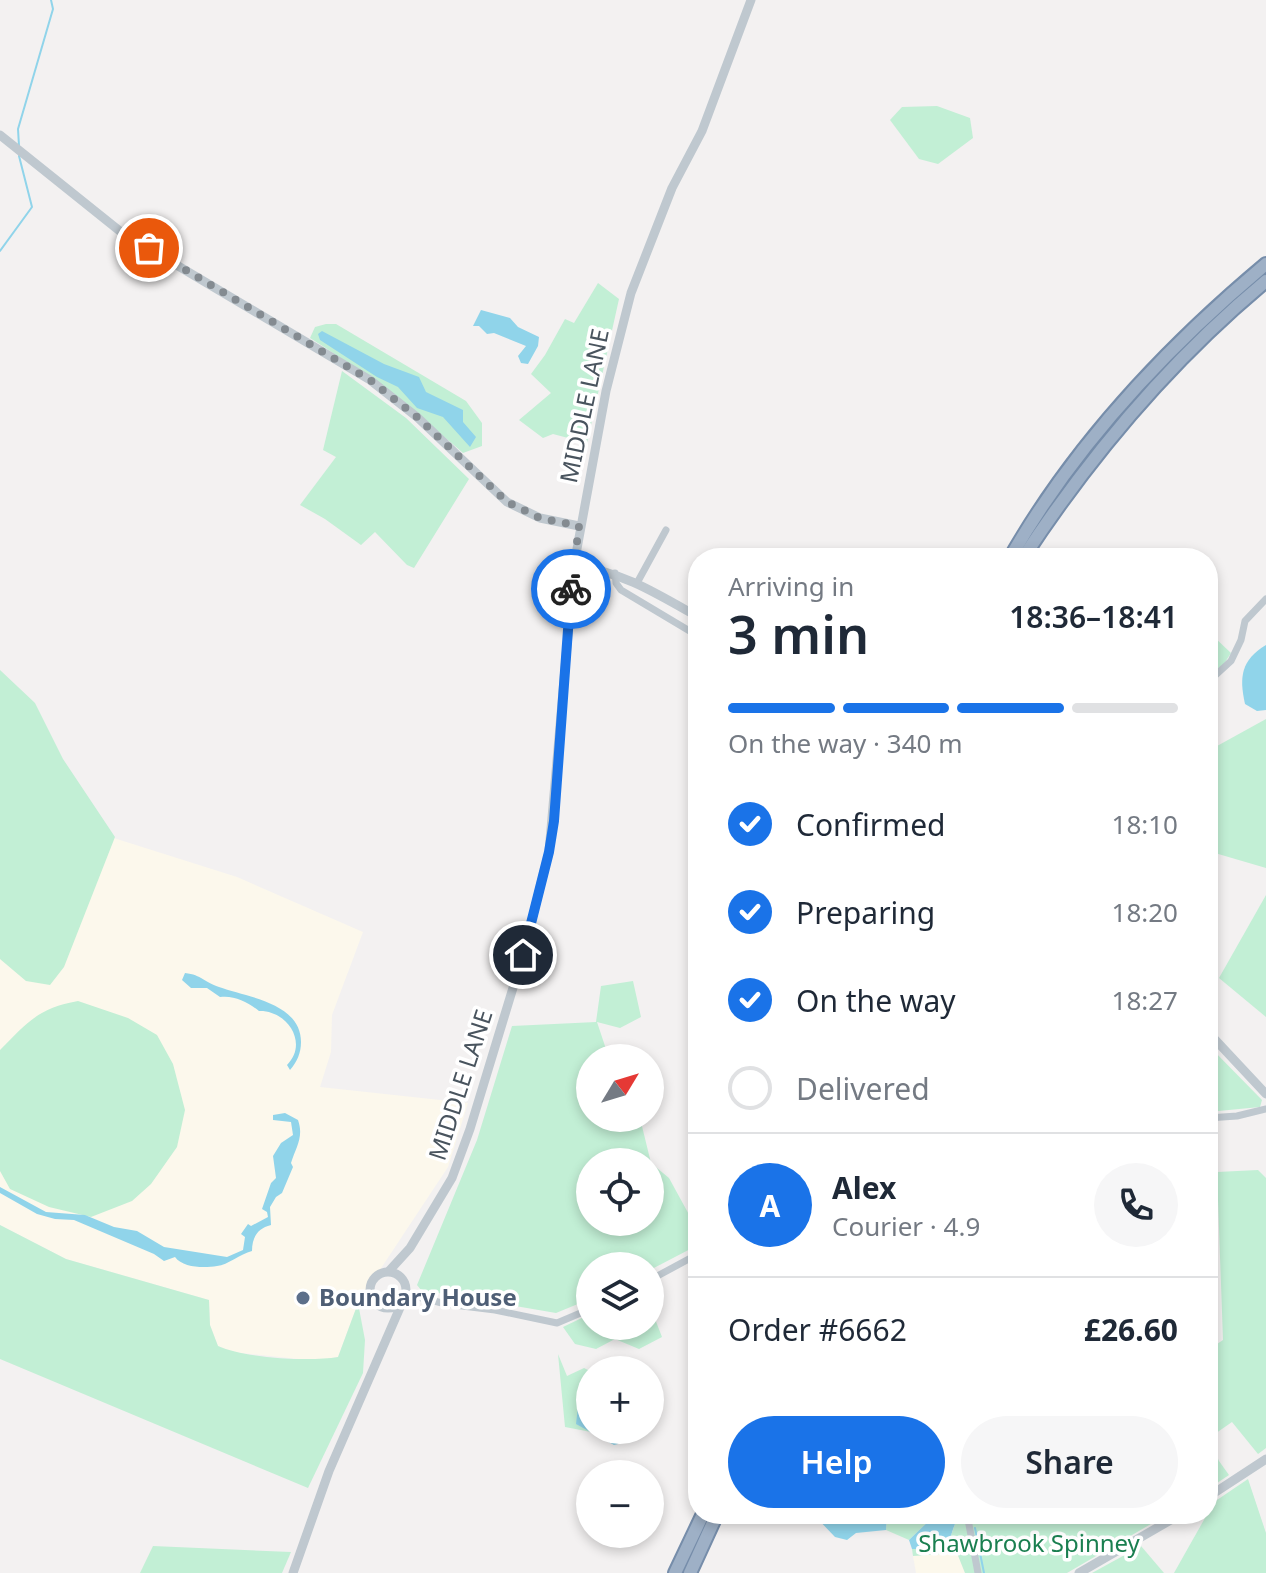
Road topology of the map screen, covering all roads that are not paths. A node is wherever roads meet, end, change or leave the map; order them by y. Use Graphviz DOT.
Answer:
graph roads {
  1 [pos="751,0"];
  2 [pos="0,135"];
  3 [pos="1266,264"];
  4 [pos="1266,281"];
  5 [pos="579,526"];
  6 [pos="666,530"];
  7 [pos="1017,548"];
  8 [pos="1030,548"];
  9 [pos="574,565"];
  10 [pos="615,573"];
  11 [pos="637,583"];
  12 [pos="1266,599"];
  13 [pos="688,611"];
  14 [pos="688,630"];
  15 [pos="1218,673"];
  16 [pos="1218,1043"];
  17 [pos="1266,1094"];
  18 [pos="1266,1109"];
  19 [pos="1218,1117"];
  20 [pos="410,1248"];
  21 [pos="688,1259"];
  22 [pos="389,1271"];
  23 [pos="664,1272"];
  24 [pos="404,1278"];
  25 [pos="404,1298"];
  26 [pos="377,1305"];
  27 [pos="576,1315"];
  28 [pos="386,1337"];
  29 [pos="1266,1459"];
  30 [pos="1218,1490"];
  31 [pos="698,1524"];
  32 [pos="712,1524"];
  33 [pos="969,1524"];
  34 [pos="1164,1524"];
  35 [pos="293,1573"];
  36 [pos="675,1573"];
  37 [pos="690,1573"];
  38 [pos="978,1573"];
  39 [pos="1079,1573"];
  1 -- 5 [label="street, MIDDLE LANE"];
  2 -- 5 [label="street"];
  3 -- 7 [label="highway"];
  4 -- 8 [label="highway"];
  5 -- 9 [label="street, MIDDLE LANE"];
  6 -- 11 [label="street"];
  9 -- 10 [label="street"];
  9 -- 20 [label="street, MIDDLE LANE"];
  10 -- 11 [label="street"];
  10 -- 14 [label="street"];
  11 -- 13 [label="street"];
  12 -- 15 [label="street"];
  16 -- 17 [label="street"];
  18 -- 19 [label="street"];
  20 -- 22 [label="street, MIDDLE LANE"];
  20 -- 24 [label="street, MIDDLE LANE"];
  21 -- 23 [label="street"];
  22 -- 24 [label="street"];
  22 -- 26 [label="street, MIDDLE LANE"];
  24 -- 25 [label="street, MIDDLE LANE"];
  25 -- 26 [label="street"];
  25 -- 27 [label="street"];
  25 -- 28 [label="street"];
  26 -- 28 [label="street, MIDDLE LANE"];
  28 -- 35 [label="street"];
  29 -- 30 [label="street"];
  31 -- 36 [label="highway"];
  32 -- 37 [label="highway"];
  33 -- 38 [label="street"];
  34 -- 39 [label="street"];
}
